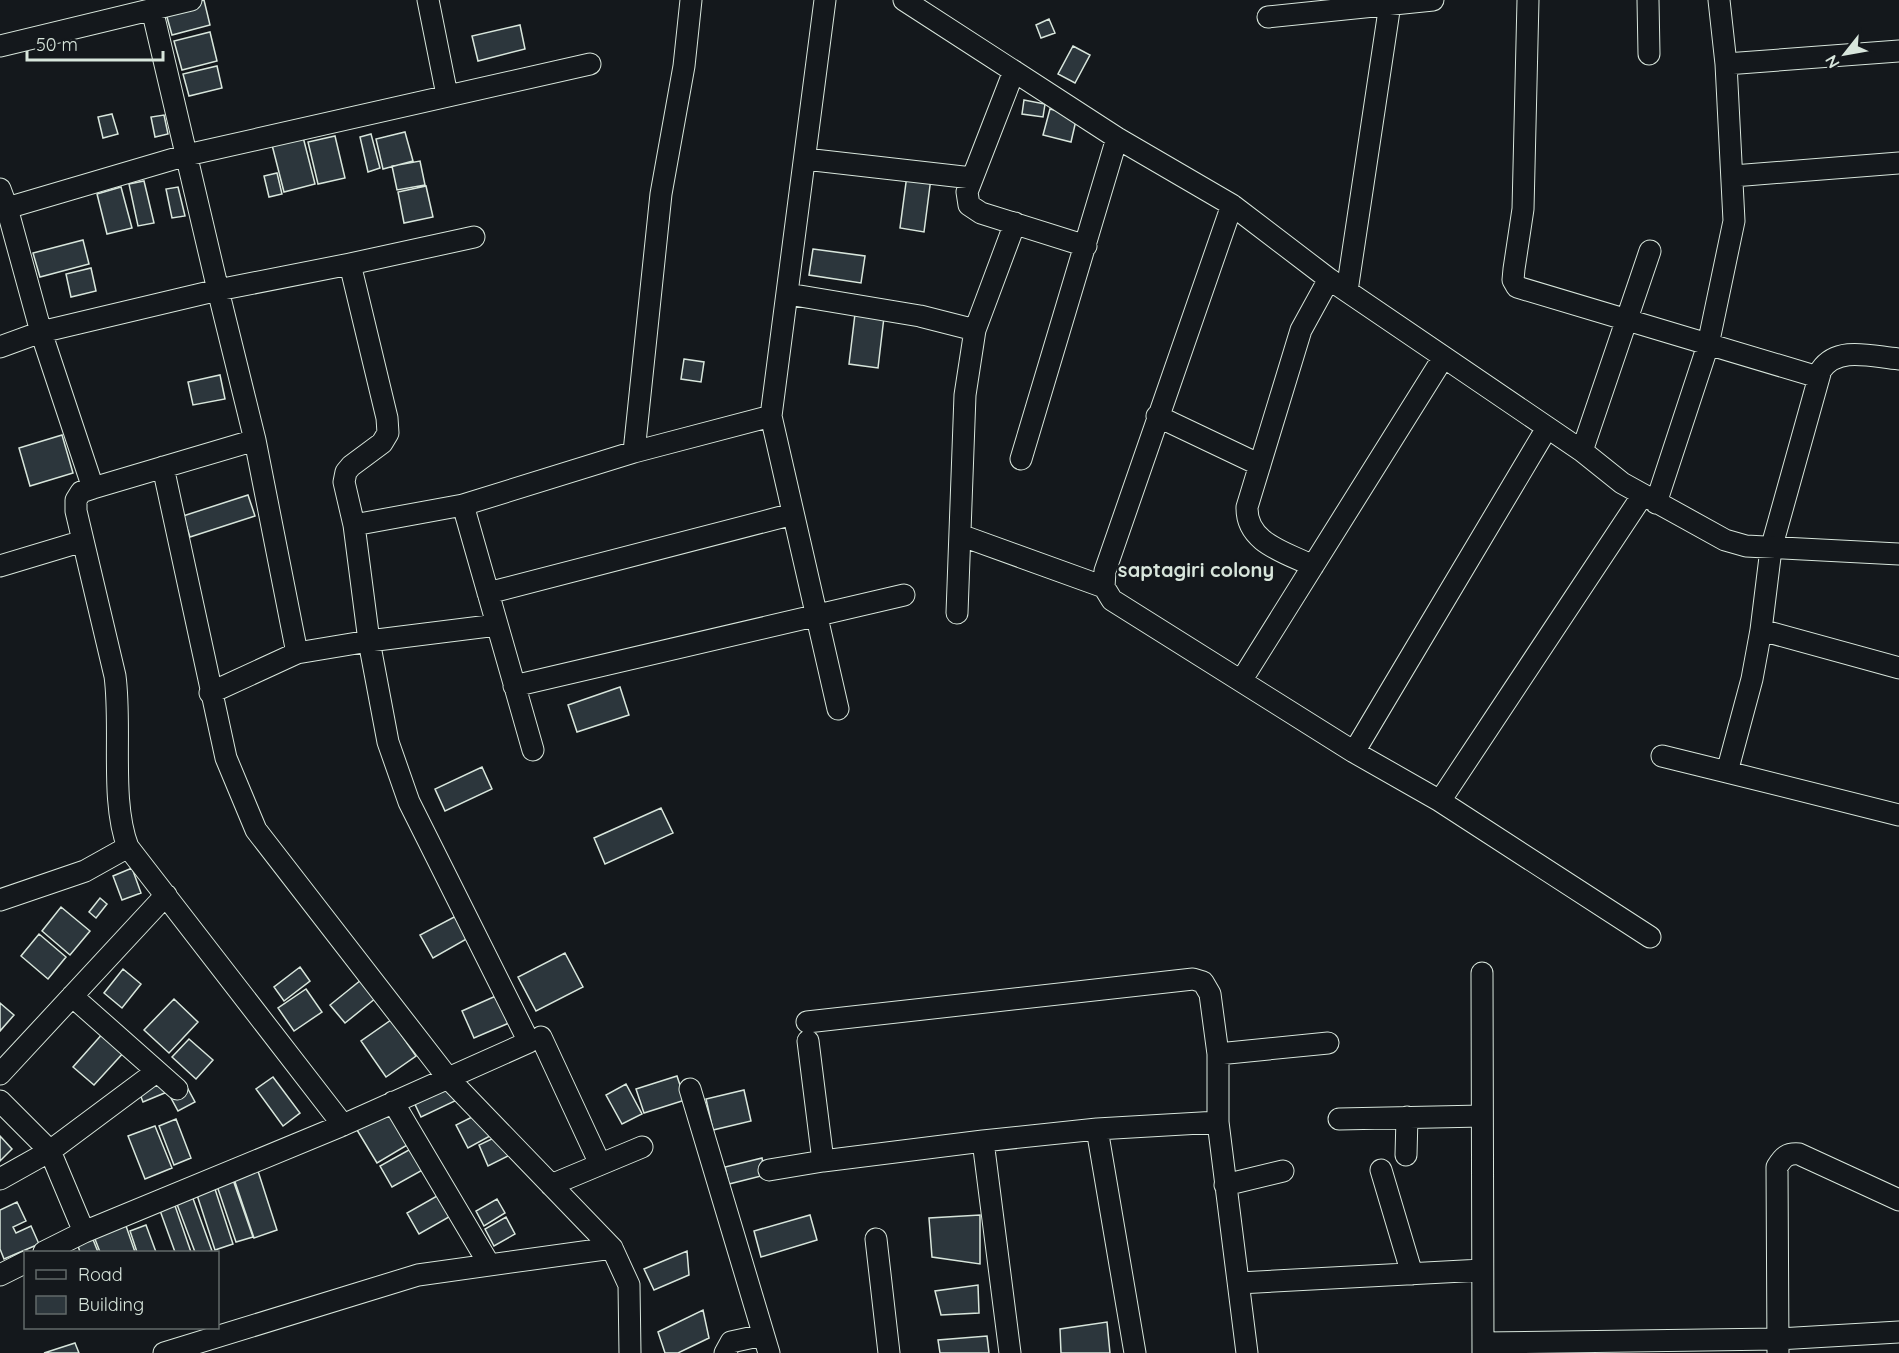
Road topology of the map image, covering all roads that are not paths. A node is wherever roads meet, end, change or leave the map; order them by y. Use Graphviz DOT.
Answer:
graph roads {
  1 [pos="191,0"];
  2 [pos="428,0"];
  3 [pos="691,0"];
  4 [pos="825,0"];
  5 [pos="904,0"];
  6 [pos="1433,0"];
  7 [pos="1528,0"];
  8 [pos="1648,0"];
  9 [pos="1719,0"];
  10 [pos="1390,4"];
  11 [pos="152,9"];
  12 [pos="1268,17"];
  13 [pos="0,46"];
  14 [pos="1899,51"];
  15 [pos="1649,54"];
  16 [pos="590,64"];
  17 [pos="1726,64"];
  18 [pos="1014,71"];
  19 [pos="447,95"];
  20 [pos="1118,138"];
  21 [pos="188,155"];
  22 [pos="805,159"];
  23 [pos="1899,163"];
  24 [pos="1733,176"];
  25 [pos="972,178"];
  26 [pos="2,203"];
  27 [pos="1232,205"];
  28 [pos="1015,223"];
  29 [pos="474,237"];
  30 [pos="1086,246"];
  31 [pos="1650,251"];
  32 [pos="350,264"];
  33 [pos="1329,279"];
  34 [pos="218,290"];
  35 [pos="1347,291"];
  36 [pos="788,294"];
  37 [pos="1625,320"];
  38 [pos="975,330"];
  39 [pos="40,332"];
  40 [pos="1708,345"];
  41 [pos="0,347"];
  42 [pos="1443,358"];
  43 [pos="1899,359"];
  44 [pos="1818,377"];
  45 [pos="771,416"];
  46 [pos="1157,416"];
  47 [pos="1547,428"];
  48 [pos="255,440"];
  49 [pos="1582,451"];
  50 [pos="634,452"];
  51 [pos="1021,459"];
  52 [pos="1260,465"];
  53 [pos="163,467"];
  54 [pos="93,488"];
  55 [pos="1649,499"];
  56 [pos="463,505"];
  57 [pos="793,514"];
  58 [pos="354,525"];
  59 [pos="960,535"];
  60 [pos="83,541"];
  61 [pos="1771,549"];
  62 [pos="1899,554"];
  63 [pos="0,566"];
  64 [pos="1313,566"];
  65 [pos="1104,587"];
  66 [pos="488,593"];
  67 [pos="904,595"];
  68 [pos="957,613"];
  69 [pos="817,615"];
  70 [pos="497,626"];
  71 [pos="1761,630"];
  72 [pos="369,640"];
  73 [pos="297,653"];
  74 [pos="1899,668"];
  75 [pos="1241,681"];
  76 [pos="514,686"];
  77 [pos="210,693"];
  78 [pos="838,709"];
  79 [pos="533,750"];
  80 [pos="1354,752"];
  81 [pos="1662,756"];
  82 [pos="1727,772"];
  83 [pos="1440,801"];
  84 [pos="1899,815"];
  85 [pos="128,847"];
  86 [pos="166,895"];
  87 [pos="0,900"];
  88 [pos="1650,937"];
  89 [pos="1482,973"];
  90 [pos="72,996"];
  91 [pos="541,1037"];
  92 [pos="1328,1043"];
  93 [pos="1218,1054"];
  94 [pos="156,1072"];
  95 [pos="0,1074"];
  96 [pos="448,1078"];
  97 [pos="177,1089"];
  98 [pos="690,1089"];
  99 [pos="0,1101"];
  100 [pos="393,1102"];
  101 [pos="1482,1116"];
  102 [pos="1407,1117"];
  103 [pos="1339,1119"];
  104 [pos="1218,1122"];
  105 [pos="343,1125"];
  106 [pos="1097,1129"];
  107 [pos="983,1141"];
  108 [pos="642,1147"];
  109 [pos="50,1151"];
  110 [pos="1406,1155"];
  111 [pos="823,1161"];
  112 [pos="600,1164"];
  113 [pos="769,1170"];
  114 [pos="1381,1170"];
  115 [pos="1283,1171"];
  116 [pos="0,1179"];
  117 [pos="551,1185"];
  118 [pos="1225,1185"];
  119 [pos="1899,1202"];
  120 [pos="84,1232"];
  121 [pos="876,1239"];
  122 [pos="612,1248"];
  123 [pos="46,1251"];
  124 [pos="24,1263"];
  125 [pos="489,1264"];
  126 [pos="1482,1270"];
  127 [pos="1412,1274"];
  128 [pos="0,1275"];
  129 [pos="1239,1283"];
  130 [pos="1899,1332"];
  131 [pos="766,1344"];
  132 [pos="1778,1346"];
  133 [pos="1483,1348"];
  134 [pos="164,1353"];
  135 [pos="630,1353"];
  136 [pos="726,1353"];
  137 [pos="889,1353"];
  138 [pos="1010,1353"];
  139 [pos="1135,1353"];
  140 [pos="1247,1353"];
  1 -- 11 [label="street"];
  2 -- 19 [label="street"];
  3 -- 50 [label="street"];
  4 -- 22 [label="street"];
  5 -- 18 [label="street"];
  6 -- 10 [label="street"];
  7 -- 37 [label="street"];
  8 -- 15 [label="street"];
  9 -- 17 [label="street"];
  10 -- 12 [label="street"];
  10 -- 35 [label="street"];
  11 -- 13 [label="street"];
  11 -- 21 [label="street"];
  14 -- 17 [label="street"];
  16 -- 19 [label="street"];
  17 -- 24 [label="street"];
  18 -- 20 [label="street"];
  18 -- 25 [label="street"];
  19 -- 21 [label="street"];
  20 -- 27 [label="street"];
  20 -- 30 [label="street"];
  21 -- 26 [label="street"];
  21 -- 34 [label="street"];
  22 -- 25 [label="street"];
  22 -- 36 [label="street"];
  23 -- 24 [label="street"];
  24 -- 40 [label="street"];
  25 -- 28 [label="street"];
  26 -- 39 [label="street"];
  27 -- 33 [label="street"];
  27 -- 46 [label="street"];
  28 -- 30 [label="street"];
  28 -- 38 [label="street"];
  29 -- 32 [label="street"];
  30 -- 51 [label="street"];
  31 -- 37 [label="street"];
  32 -- 34 [label="street"];
  32 -- 58 [label="street"];
  33 -- 35 [label="street"];
  33 -- 52 [label="street"];
  34 -- 39 [label="street"];
  34 -- 48 [label="street"];
  35 -- 42 [label="street"];
  36 -- 38 [label="street"];
  36 -- 45 [label="street"];
  37 -- 40 [label="street"];
  37 -- 49 [label="street"];
  38 -- 59 [label="street"];
  39 -- 41 [label="street"];
  39 -- 54 [label="street"];
  40 -- 44 [label="street"];
  40 -- 55 [label="street"];
  42 -- 47 [label="street"];
  42 -- 64 [label="street"];
  43 -- 44 [label="street"];
  44 -- 61 [label="street"];
  45 -- 50 [label="street"];
  45 -- 57 [label="street"];
  46 -- 52 [label="street"];
  46 -- 65 [label="street"];
  47 -- 49 [label="street"];
  47 -- 80 [label="street"];
  48 -- 53 [label="street"];
  48 -- 73 [label="street"];
  49 -- 55 [label="street"];
  50 -- 56 [label="street"];
  52 -- 64 [label="street"];
  53 -- 54 [label="street"];
  53 -- 77 [label="street"];
  54 -- 60 [label="street"];
  55 -- 61 [label="street"];
  55 -- 83 [label="street"];
  56 -- 58 [label="street"];
  56 -- 66 [label="street"];
  57 -- 66 [label="street"];
  57 -- 69 [label="street"];
  58 -- 72 [label="street"];
  59 -- 65 [label="street"];
  59 -- 68 [label="street"];
  60 -- 63 [label="street"];
  60 -- 85 [label="street"];
  61 -- 62 [label="street"];
  61 -- 71 [label="street"];
  64 -- 75 [label="street"];
  65 -- 75 [label="street"];
  66 -- 70 [label="street"];
  67 -- 69 [label="street"];
  69 -- 76 [label="street"];
  69 -- 78 [label="street"];
  70 -- 72 [label="street"];
  70 -- 76 [label="street"];
  71 -- 74 [label="street"];
  71 -- 82 [label="street"];
  72 -- 73 [label="street"];
  72 -- 96 [label="street"];
  73 -- 77 [label="street"];
  75 -- 80 [label="street"];
  76 -- 79 [label="street"];
  77 -- 96 [label="street"];
  80 -- 83 [label="street"];
  81 -- 82 [label="street"];
  82 -- 84 [label="street"];
  83 -- 88 [label="street"];
  85 -- 86 [label="street"];
  85 -- 87 [label="street"];
  86 -- 90 [label="street"];
  86 -- 105 [label="street"];
  89 -- 101 [label="street"];
  90 -- 94 [label="street"];
  90 -- 95 [label="street"];
  91 -- 112 [label="street"];
  92 -- 93 [label="street"];
  93 -- 104 [label="street"];
  93 -- 111 [label="street"];
  94 -- 97 [label="street"];
  94 -- 109 [label="street"];
  96 -- 100 [label="street"];
  96 -- 117 [label="street"];
  98 -- 131 [label="street"];
  99 -- 109 [label="street"];
  100 -- 105 [label="street"];
  100 -- 125 [label="street"];
  101 -- 102 [label="street"];
  101 -- 126 [label="street"];
  102 -- 103 [label="street"];
  102 -- 110 [label="street"];
  104 -- 106 [label="street"];
  104 -- 118 [label="street"];
  105 -- 120 [label="street"];
  106 -- 107 [label="street"];
  106 -- 139 [label="street"];
  107 -- 111 [label="street"];
  107 -- 138 [label="street"];
  108 -- 112 [label="street"];
  109 -- 116 [label="street"];
  109 -- 120 [label="street"];
  111 -- 113 [label="street"];
  112 -- 117 [label="street"];
  114 -- 127 [label="street"];
  115 -- 118 [label="street"];
  117 -- 122 [label="street"];
  118 -- 129 [label="street"];
  119 -- 132 [label="street"];
  120 -- 123 [label="street"];
  121 -- 137 [label="street"];
  122 -- 125 [label="street"];
  122 -- 135 [label="street"];
  124 -- 128 [label="street"];
  125 -- 134 [label="street"];
  126 -- 127 [label="street"];
  126 -- 133 [label="street"];
  127 -- 129 [label="street"];
  129 -- 140 [label="street"];
  130 -- 132 [label="street"];
  131 -- 136 [label="street"];
  132 -- 133 [label="street"];
}
